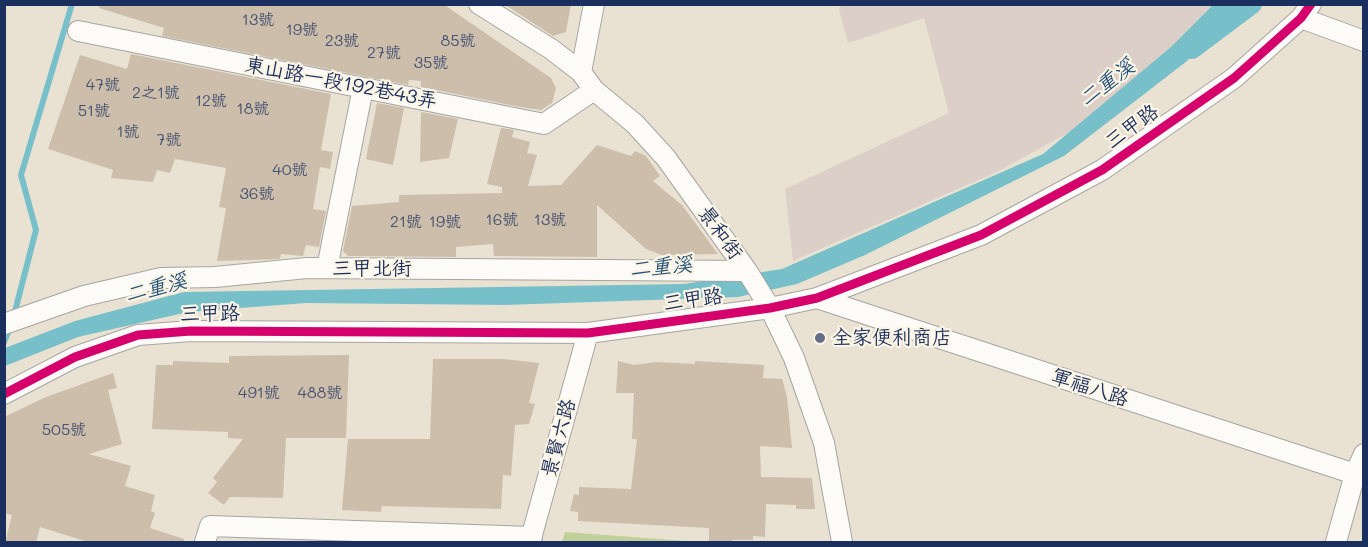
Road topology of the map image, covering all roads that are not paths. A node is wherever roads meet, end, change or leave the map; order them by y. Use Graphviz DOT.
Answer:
graph roads {
  1 [pos="479,4"];
  2 [pos="594,4"];
  3 [pos="1306,11"];
  4 [pos="78,31"];
  5 [pos="1364,41"];
  6 [pos="581,72"];
  7 [pos="363,88"];
  8 [pos="594,90"];
  9 [pos="327,268"];
  10 [pos="747,271"];
  11 [pos="818,298"];
  12 [pos="770,308"];
  13 [pos="4,324"];
  14 [pos="588,333"];
  15 [pos="4,394"];
  16 [pos="1364,454"];
  17 [pos="1359,476"];
  18 [pos="531,540"];
  19 [pos="205,543"];
  20 [pos="842,543"];
  21 [pos="1336,543"];
  1 -- 6 [label="street, 景和街"];
  2 -- 6 [label="street"];
  3 -- 5 [label="street"];
  3 -- 11 [label="street, 三甲路"];
  4 -- 7 [label="street, 東山路一段192巷43弄"];
  6 -- 8 [label="street, 景和街"];
  7 -- 8 [label="street, 東山路一段192巷43弄"];
  7 -- 9 [label="street"];
  8 -- 10 [label="street, 景和街"];
  9 -- 10 [label="street, 三甲北街"];
  9 -- 13 [label="street, 三甲北街"];
  10 -- 12 [label="street, 景和街"];
  11 -- 12 [label="street, 三甲路"];
  11 -- 17 [label="street, 軍福八路"];
  12 -- 14 [label="street, 三甲路"];
  12 -- 20 [label="street, 景和街"];
  14 -- 15 [label="street, 三甲路"];
  14 -- 18 [label="street, 景賢六路"];
  16 -- 17 [label="street"];
  17 -- 21 [label="street"];
  18 -- 19 [label="street"];
}
